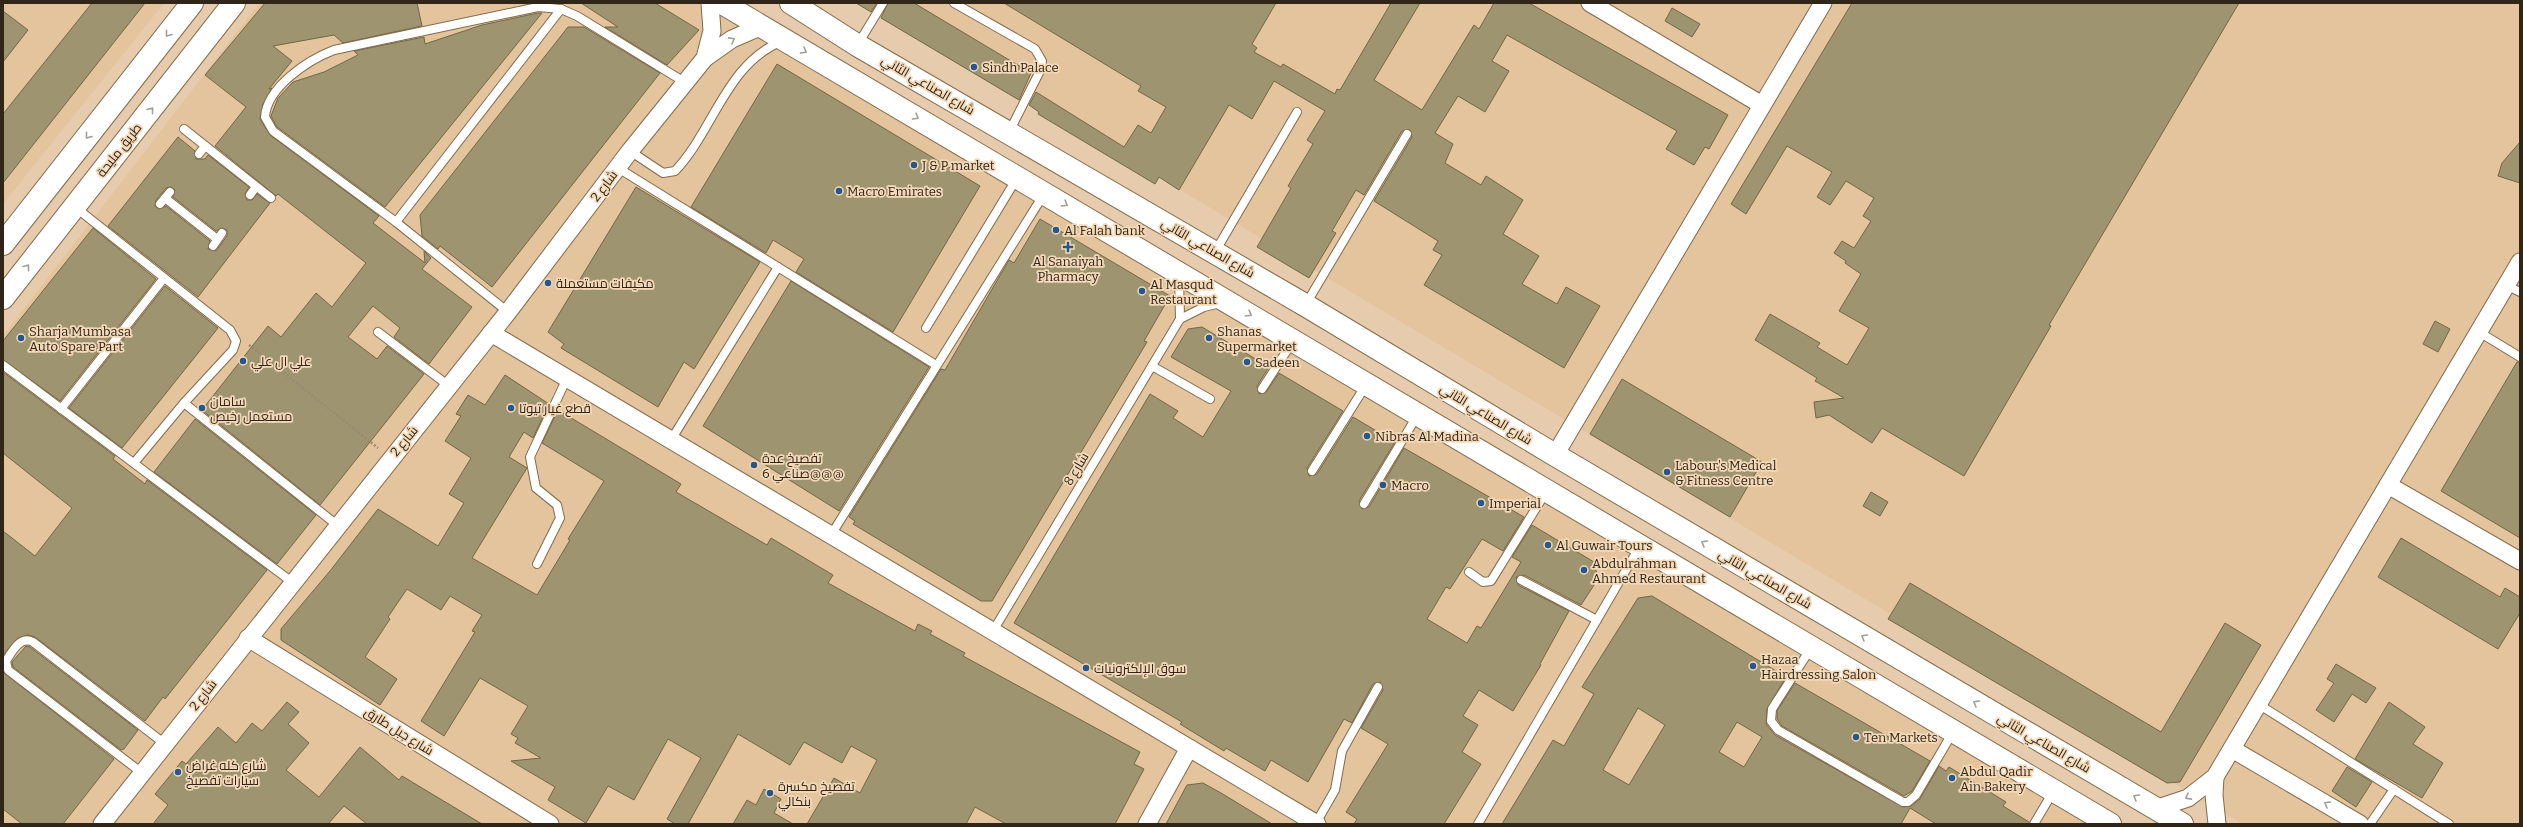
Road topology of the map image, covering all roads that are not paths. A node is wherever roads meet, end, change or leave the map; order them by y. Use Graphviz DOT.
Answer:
graph roads {
  1 [pos="192,3"];
  2 [pos="234,3"];
  3 [pos="710,3"];
  4 [pos="722,3"];
  5 [pos="791,3"];
  6 [pos="883,3"];
  7 [pos="954,3"];
  8 [pos="1590,3"];
  9 [pos="1823,3"];
  10 [pos="561,9"];
  11 [pos="762,26"];
  12 [pos="784,40"];
  13 [pos="857,45"];
  14 [pos="705,58"];
  15 [pos="686,83"];
  16 [pos="1762,105"];
  17 [pos="1297,112"];
  18 [pos="184,129"];
  19 [pos="1009,133"];
  20 [pos="1407,134"];
  21 [pos="205,146"];
  22 [pos="630,151"];
  23 [pos="199,154"];
  24 [pos="618,168"];
  25 [pos="1018,177"];
  26 [pos="256,187"];
  27 [pos="1045,192"];
  28 [pos="250,195"];
  29 [pos="165,198"];
  30 [pos="271,198"];
  31 [pos="74,207"];
  32 [pos="396,222"];
  33 [pos="217,240"];
  34 [pos="3,244"];
  35 [pos="1215,253"];
  36 [pos="2520,262"];
  37 [pos="778,267"];
  38 [pos="1178,272"];
  39 [pos="164,278"];
  40 [pos="2513,288"];
  41 [pos="3,298"];
  42 [pos="1230,302"];
  43 [pos="1305,305"];
  44 [pos="508,312"];
  45 [pos="1180,319"];
  46 [pos="926,328"];
  47 [pos="378,332"];
  48 [pos="2479,332"];
  49 [pos="491,333"];
  50 [pos="1293,340"];
  51 [pos="2520,357"];
  52 [pos="3,365"];
  53 [pos="936,365"];
  54 [pos="1152,366"];
  55 [pos="567,378"];
  56 [pos="1366,385"];
  57 [pos="449,386"];
  58 [pos="1262,389"];
  59 [pos="1210,399"];
  60 [pos="184,403"];
  61 [pos="61,409"];
  62 [pos="1417,415"];
  63 [pos="671,440"];
  64 [pos="1555,455"];
  65 [pos="134,463"];
  66 [pos="1312,471"];
  67 [pos="2388,485"];
  68 [pos="1547,491"];
  69 [pos="1364,504"];
  70 [pos="337,525"];
  71 [pos="831,535"];
  72 [pos="1640,546"];
  73 [pos="2520,561"];
  74 [pos="537,564"];
  75 [pos="1469,572"];
  76 [pos="1521,580"];
  77 [pos="292,582"];
  78 [pos="1597,620"];
  79 [pos="993,632"];
  80 [pos="248,638"];
  81 [pos="1812,647"];
  82 [pos="1378,687"];
  83 [pos="2258,704"];
  84 [pos="1953,732"];
  85 [pos="164,744"];
  86 [pos="1189,748"];
  87 [pos="2232,749"];
  88 [pos="142,773"];
  89 [pos="2215,776"];
  90 [pos="2394,789"];
  91 [pos="2053,791"];
  92 [pos="2155,809"];
  93 [pos="2103,822"];
  94 [pos="102,824"];
  95 [pos="550,824"];
  96 [pos="1147,824"];
  97 [pos="1316,824"];
  98 [pos="1478,824"];
  99 [pos="2034,824"];
  100 [pos="2182,824"];
  101 [pos="2217,824"];
  102 [pos="2360,824"];
  103 [pos="2370,824"];
  104 [pos="2449,824"];
  1 -- 34 [label="main road, one-way"];
  31 -- 2 [label="main road, طريق مليحة, one-way"];
  3 -- 14 [label="street, شارع 2"];
  4 -- 11 [label="main road"];
  5 -- 13 [label="main road, شارع الصناعي الثاني"];
  6 -- 13 [label="lane"];
  7 -- 19 [label="lane"];
  8 -- 16 [label="street"];
  9 -- 16 [label="street"];
  10 -- 15 [label="lane"];
  10 -- 32 [label="lane"];
  10 -- 32 [label="lane"];
  11 -- 12 [label="main road"];
  14 -- 11 [label="street, شارع 2, one-way"];
  12 -- 22 [label="lane"];
  12 -- 25 [label="main road, one-way"];
  13 -- 19 [label="main road, شارع الصناعي الثاني"];
  14 -- 15 [label="street, شارع 2"];
  15 -- 22 [label="street, شارع 2"];
  16 -- 64 [label="street"];
  17 -- 35 [label="lane"];
  18 -- 21 [label="lane"];
  19 -- 35 [label="main road, شارع الصناعي الثاني"];
  20 -- 43 [label="lane"];
  21 -- 23 [label="lane"];
  21 -- 26 [label="lane"];
  22 -- 24 [label="street, شارع 2"];
  24 -- 37 [label="lane"];
  24 -- 44 [label="street, شارع 2"];
  25 -- 27 [label="main road"];
  25 -- 46 [label="lane"];
  26 -- 28 [label="lane"];
  26 -- 30 [label="lane"];
  27 -- 38 [label="main road, one-way"];
  27 -- 53 [label="lane"];
  29 -- 33 [label="lane"];
  31 -- 39 [label="lane"];
  41 -- 31 [label="main road, طريق مليحة, one-way"];
  32 -- 44 [label="lane"];
  35 -- 43 [label="main road, شارع الصناعي الثاني"];
  36 -- 40 [label="street"];
  37 -- 53 [label="lane"];
  37 -- 63 [label="lane"];
  38 -- 42 [label="main road"];
  38 -- 45 [label="lane"];
  39 -- 60 [label="lane"];
  39 -- 61 [label="lane"];
  40 -- 48 [label="street"];
  42 -- 45 [label="lane"];
  42 -- 50 [label="main road, one-way"];
  43 -- 64 [label="main road, شارع الصناعي الثاني"];
  44 -- 49 [label="street, شارع 2"];
  45 -- 54 [label="lane, شارع 8"];
  47 -- 57 [label="lane"];
  48 -- 51 [label="lane"];
  48 -- 67 [label="street"];
  49 -- 55 [label="street"];
  49 -- 57 [label="street, شارع 2"];
  50 -- 56 [label="main road"];
  50 -- 58 [label="lane"];
  52 -- 61 [label="lane"];
  53 -- 71 [label="lane"];
  54 -- 59 [label="lane"];
  54 -- 79 [label="lane, شارع 8"];
  55 -- 63 [label="street"];
  55 -- 74 [label="lane"];
  56 -- 62 [label="main road"];
  56 -- 66 [label="lane"];
  57 -- 70 [label="street, شارع 2"];
  60 -- 65 [label="lane"];
  60 -- 70 [label="lane"];
  61 -- 65 [label="lane"];
  62 -- 68 [label="main road"];
  62 -- 69 [label="lane"];
  63 -- 71 [label="street"];
  92 -- 64 [label="main road, شارع الصناعي الثاني, one-way"];
  65 -- 77 [label="lane"];
  67 -- 73 [label="street"];
  67 -- 83 [label="street"];
  68 -- 72 [label="main road"];
  68 -- 75 [label="lane"];
  70 -- 77 [label="street, شارع 2"];
  71 -- 79 [label="street"];
  72 -- 78 [label="lane"];
  72 -- 81 [label="main road"];
  76 -- 78 [label="lane"];
  77 -- 80 [label="street, شارع 2"];
  78 -- 98 [label="lane"];
  79 -- 86 [label="street"];
  80 -- 85 [label="street, شارع 2"];
  80 -- 95 [label="street, شارع جبل طارق"];
  81 -- 84 [label="main road"];
  81 -- 84 [label="lane"];
  82 -- 97 [label="lane"];
  83 -- 87 [label="street"];
  83 -- 90 [label="lane"];
  84 -- 91 [label="main road"];
  85 -- 88 [label="street, شارع 2"];
  85 -- 88 [label="lane"];
  86 -- 96 [label="street"];
  86 -- 97 [label="street"];
  87 -- 89 [label="street"];
  102 -- 87 [label="street, one-way"];
  88 -- 94 [label="street, شارع 2"];
  89 -- 92 [label="street, one-way"];
  89 -- 101 [label="street"];
  90 -- 103 [label="lane"];
  90 -- 104 [label="lane"];
  91 -- 93 [label="main road"];
  91 -- 99 [label="lane"];
  92 -- 100 [label="main road, شارع الصناعي الثاني"];
}
